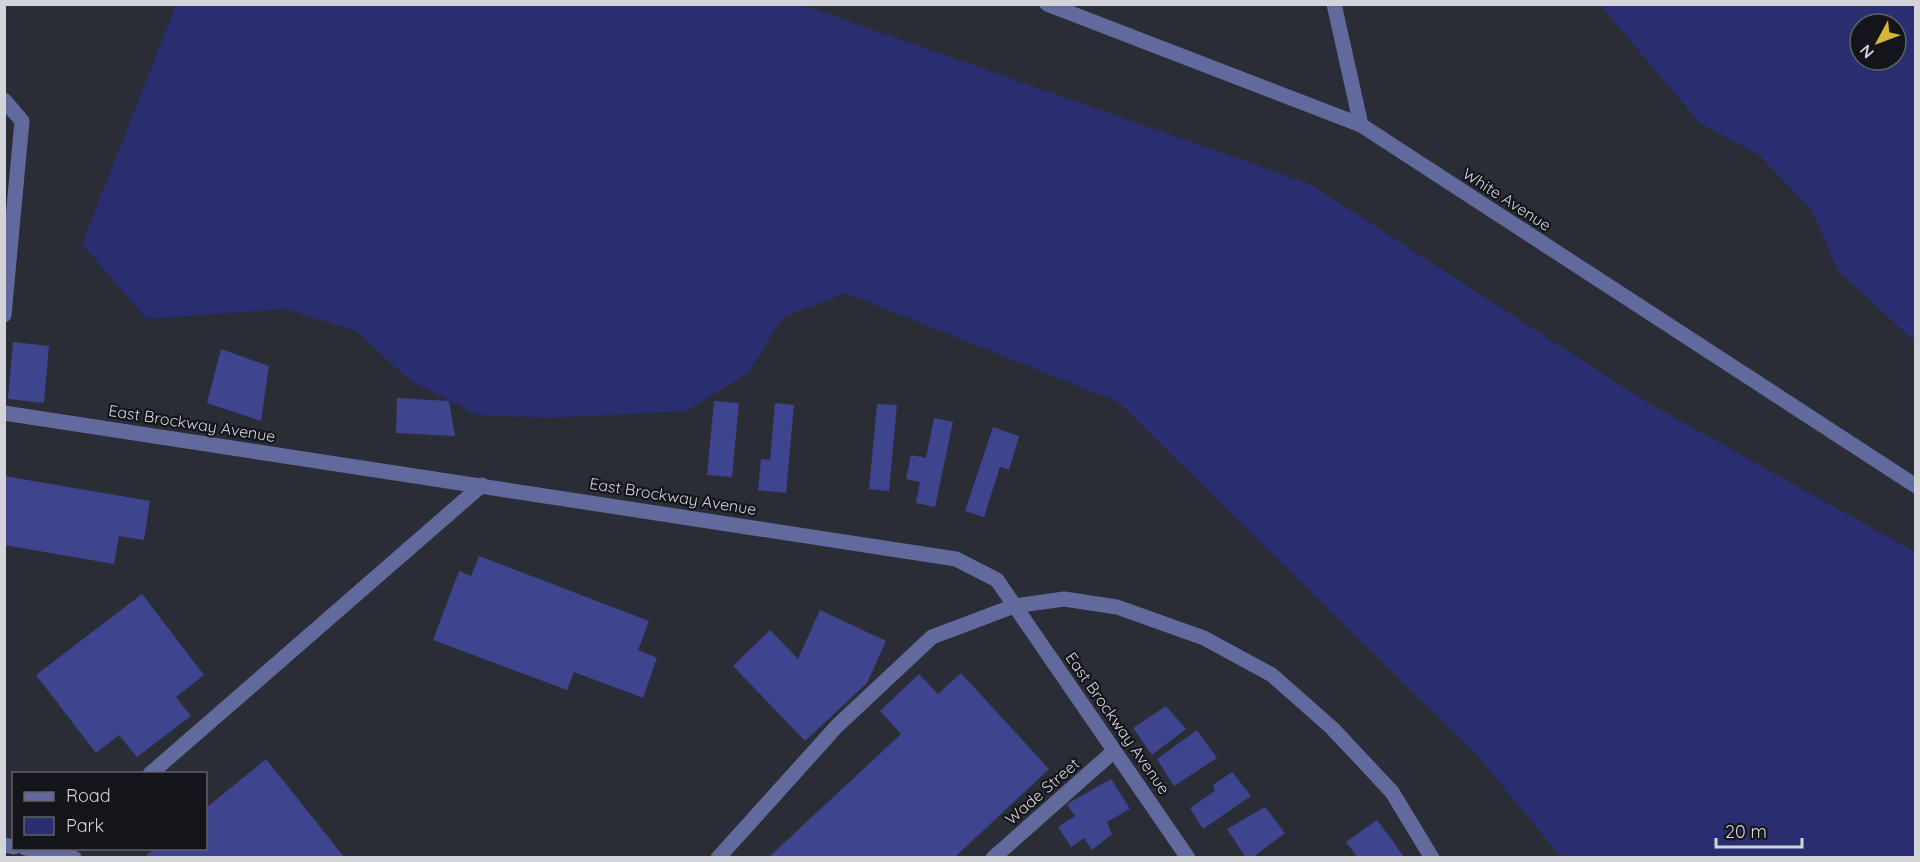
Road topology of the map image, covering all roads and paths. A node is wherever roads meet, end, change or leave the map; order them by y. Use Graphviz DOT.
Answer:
graph roads {
  1 [pos="1047,4"];
  2 [pos="1335,4"];
  3 [pos="4,100"];
  4 [pos="1361,125"];
  5 [pos="4,315"];
  6 [pos="4,413"];
  7 [pos="482,485"];
  8 [pos="1916,486"];
  9 [pos="1014,606"];
  10 [pos="1114,752"];
  11 [pos="152,772"];
  12 [pos="30,850"];
  13 [pos="722,856"];
  14 [pos="74,858"];
  15 [pos="993,858"];
  16 [pos="1188,858"];
  17 [pos="1432,858"];
  1 -- 4 [label="street, White Avenue"];
  2 -- 4 [label="street"];
  3 -- 5 [label="street"];
  4 -- 8 [label="street, White Avenue"];
  6 -- 7 [label="street, East Brockway Avenue"];
  7 -- 9 [label="street, East Brockway Avenue"];
  7 -- 11 [label="street"];
  9 -- 10 [label="street, East Brockway Avenue"];
  9 -- 13 [label="street"];
  9 -- 17 [label="street"];
  10 -- 15 [label="street, Wade Street"];
  10 -- 16 [label="street, East Brockway Avenue"];
  12 -- 14 [label="street"];
}
